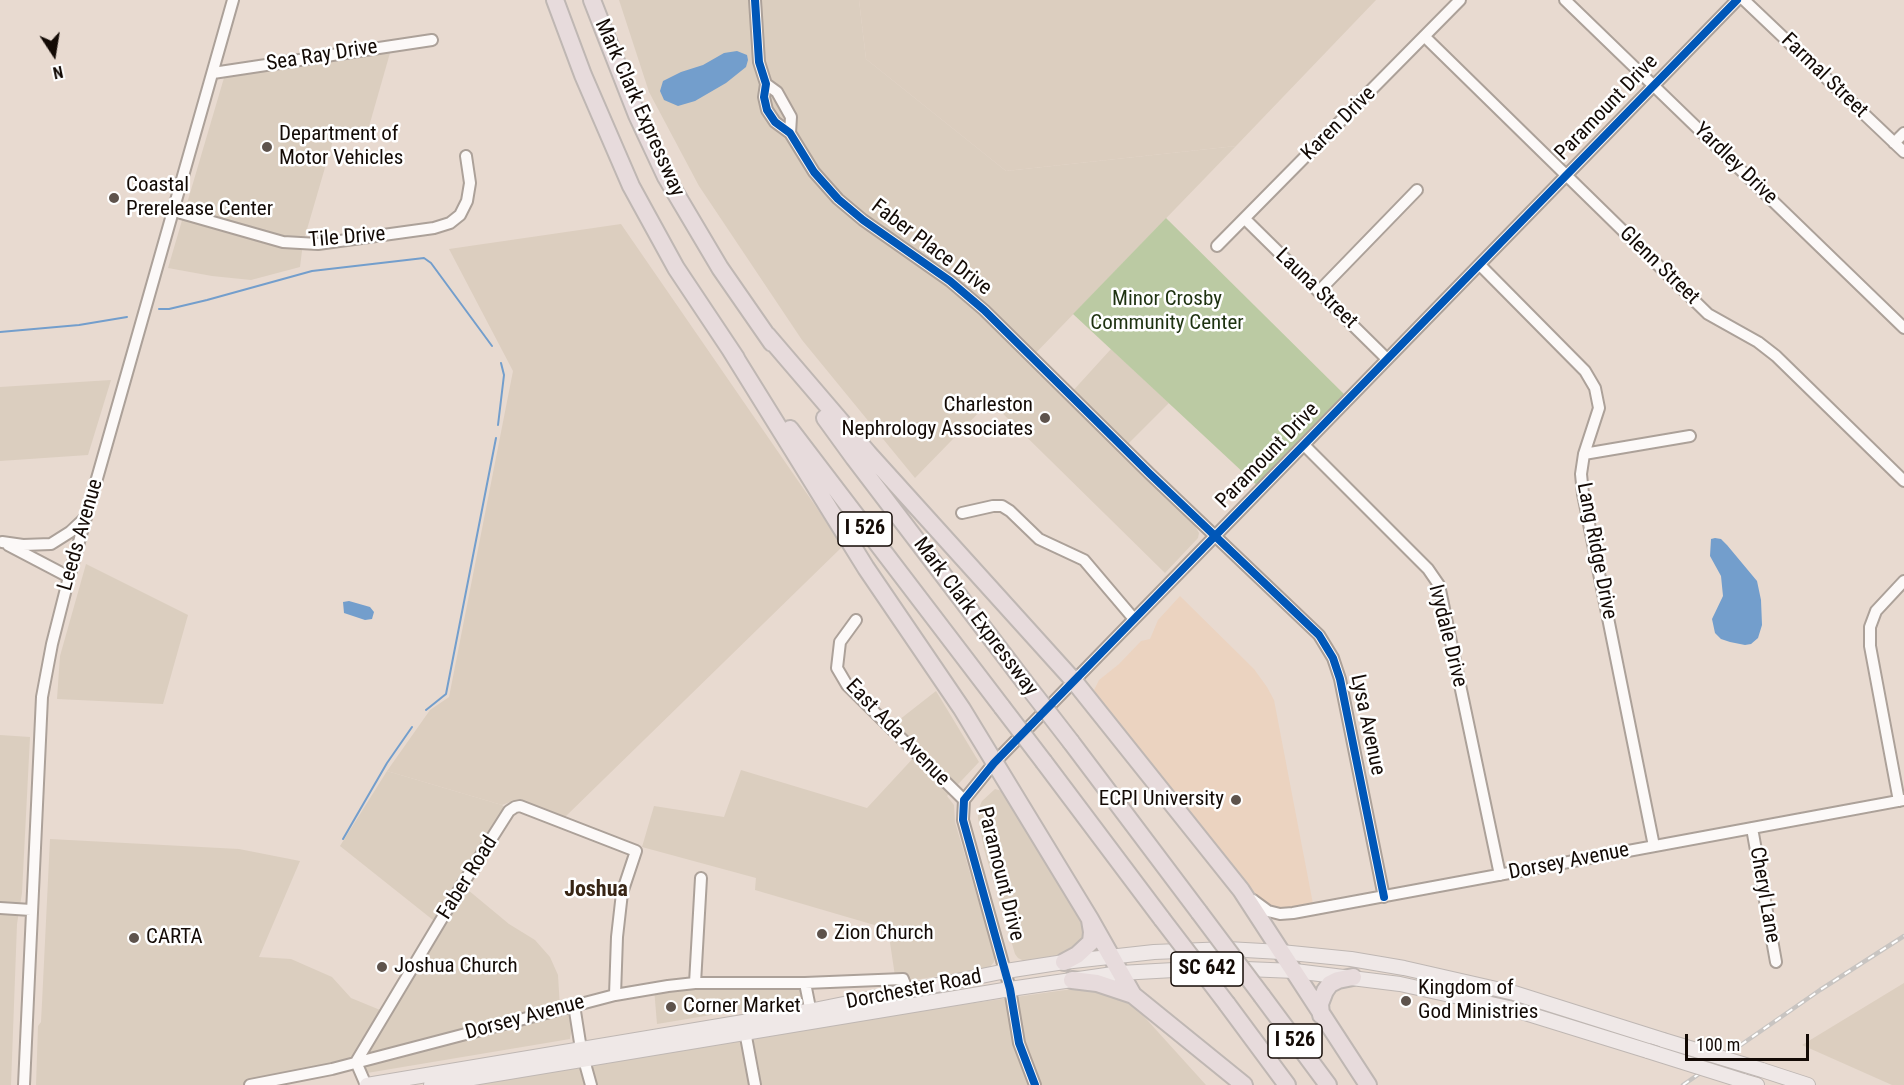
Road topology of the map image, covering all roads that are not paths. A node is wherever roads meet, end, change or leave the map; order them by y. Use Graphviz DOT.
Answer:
graph roads {
  1 [pos="233,0"];
  2 [pos="555,0"];
  3 [pos="592,0"];
  4 [pos="755,0"];
  5 [pos="1460,0"];
  6 [pos="1565,0"];
  7 [pos="1737,0"];
  8 [pos="1744,0"];
  9 [pos="1425,37"];
  10 [pos="432,40"];
  11 [pos="213,73"];
  12 [pos="766,84"];
  13 [pos="1654,86"];
  14 [pos="789,133"];
  15 [pos="1904,133"];
  16 [pos="1894,143"];
  17 [pos="1904,152"];
  18 [pos="466,156"];
  19 [pos="1567,175"];
  20 [pos="1417,190"];
  21 [pos="174,211"];
  22 [pos="1245,219"];
  23 [pos="1217,246"];
  24 [pos="1480,265"];
  25 [pos="1319,291"];
  26 [pos="1904,328"];
  27 [pos="767,335"];
  28 [pos="730,349"];
  29 [pos="1387,359"];
  30 [pos="1690,436"];
  31 [pos="1304,445"];
  32 [pos="1584,454"];
  33 [pos="1904,481"];
  34 [pos="962,513"];
  35 [pos="86,517"];
  36 [pos="1216,535"];
  37 [pos="1,542"];
  38 [pos="69,577"];
  39 [pos="1904,581"];
  40 [pos="1134,619"];
  41 [pos="856,620"];
  42 [pos="1074,681"];
  43 [pos="994,763"];
  44 [pos="964,800"];
  45 [pos="1901,800"];
  46 [pos="1752,828"];
  47 [pos="1654,846"];
  48 [pos="1500,875"];
  49 [pos="701,878"];
  50 [pos="1241,890"];
  51 [pos="1384,897"];
  52 [pos="0,908"];
  53 [pos="31,910"];
  54 [pos="1090,919"];
  55 [pos="1281,952"];
  56 [pos="1111,956"];
  57 [pos="1064,962"];
  58 [pos="1776,962"];
  59 [pos="1006,971"];
  60 [pos="1295,971"];
  61 [pos="1120,973"];
  62 [pos="1353,977"];
  63 [pos="1072,980"];
  64 [pos="695,983"];
  65 [pos="804,983"];
  66 [pos="1010,988"];
  67 [pos="908,992"];
  68 [pos="615,994"];
  69 [pos="1133,995"];
  70 [pos="574,1005"];
  71 [pos="811,1016"];
  72 [pos="1322,1016"];
  73 [pos="744,1027"];
  74 [pos="582,1054"];
  75 [pos="356,1062"];
  76 [pos="468,1077"];
  77 [pos="1750,1083"];
  78 [pos="24,1085"];
  79 [pos="250,1085"];
  80 [pos="367,1085"];
  81 [pos="431,1085"];
  82 [pos="591,1085"];
  83 [pos="755,1085"];
  84 [pos="1035,1085"];
  85 [pos="1244,1085"];
  86 [pos="1287,1085"];
  87 [pos="1328,1085"];
  88 [pos="1368,1085"];
  89 [pos="1808,1085"];
  1 -- 11 [label="street, Leeds Avenue"];
  2 -- 28 [label="highway, Mark Clark Expressway / I 526"];
  3 -- 27 [label="highway, Mark Clark Expressway / I 526"];
  4 -- 12 [label="street, Faber Place Drive"];
  5 -- 9 [label="street, Karen Drive"];
  6 -- 13 [label="street, Yardley Drive"];
  7 -- 13 [label="street, Paramount Drive"];
  8 -- 16 [label="street, Farmal Street"];
  9 -- 19 [label="street, Glenn Street"];
  9 -- 22 [label="street, Karen Drive"];
  10 -- 11 [label="street, Sea Ray Drive"];
  11 -- 21 [label="street, Leeds Avenue"];
  12 -- 14 [label="street, Faber Place Drive"];
  12 -- 14 [label="street, Faber Place Drive"];
  13 -- 19 [label="street, Paramount Drive"];
  13 -- 26 [label="street, Yardley Drive"];
  14 -- 36 [label="street, Faber Place Drive"];
  15 -- 16 [label="street"];
  16 -- 17 [label="street, Farmal Street"];
  18 -- 21 [label="street, Tile Drive"];
  19 -- 24 [label="street, Paramount Drive"];
  19 -- 33 [label="street, Glenn Street"];
  20 -- 25 [label="street"];
  21 -- 35 [label="street, Leeds Avenue"];
  22 -- 23 [label="street, Karen Drive"];
  22 -- 25 [label="street, Launa Street"];
  24 -- 29 [label="street, Paramount Drive"];
  24 -- 32 [label="street, Lang Ridge Drive"];
  25 -- 29 [label="street, Launa Street"];
  27 -- 42 [label="highway"];
  27 -- 87 [label="highway, Mark Clark Expressway / I 526, bridge"];
  28 -- 43 [label="highway"];
  28 -- 86 [label="highway, Mark Clark Expressway / I 526, bridge"];
  29 -- 31 [label="street, Paramount Drive"];
  30 -- 32 [label="street"];
  31 -- 36 [label="street, Paramount Drive"];
  31 -- 48 [label="street, Ivydale Drive"];
  32 -- 47 [label="street, Lang Ridge Drive"];
  34 -- 40 [label="street"];
  35 -- 37 [label="street"];
  35 -- 38 [label="street, Leeds Avenue"];
  36 -- 40 [label="street, Paramount Drive"];
  36 -- 51 [label="street, Lysa Avenue"];
  37 -- 38 [label="street"];
  38 -- 53 [label="street, Leeds Avenue"];
  39 -- 45 [label="street"];
  40 -- 42 [label="street, Paramount Drive"];
  41 -- 44 [label="street, East Ada Avenue"];
  42 -- 43 [label="street, Paramount Drive"];
  42 -- 50 [label="highway"];
  43 -- 44 [label="street, Paramount Drive"];
  43 -- 54 [label="highway"];
  44 -- 59 [label="street, Paramount Drive"];
  45 -- 46 [label="street, Dorsey Avenue"];
  46 -- 47 [label="street, Dorsey Avenue"];
  46 -- 58 [label="street, Cheryl Lane"];
  47 -- 48 [label="street, Dorsey Avenue"];
  48 -- 51 [label="street, Dorsey Avenue"];
  49 -- 64 [label="street"];
  50 -- 51 [label="street, Dorsey Avenue"];
  50 -- 55 [label="highway"];
  52 -- 53 [label="street"];
  53 -- 78 [label="street, Leeds Avenue"];
  54 -- 56 [label="highway"];
  54 -- 57 [label="highway"];
  55 -- 56 [label="main road, Dorchester Road / SC 642"];
  55 -- 60 [label="highway"];
  55 -- 89 [label="main road, Dorchester Road / SC 642, bridge"];
  56 -- 57 [label="main road, Dorchester Road / SC 642"];
  56 -- 61 [label="highway"];
  57 -- 59 [label="main road, Dorchester Road / SC 642"];
  59 -- 66 [label="street, Paramount Drive"];
  59 -- 67 [label="main road, Dorchester Road / SC 642"];
  60 -- 61 [label="main road, Dorchester Road / SC 642"];
  60 -- 62 [label="main road, Dorchester Road / SC 642"];
  60 -- 72 [label="highway"];
  61 -- 63 [label="main road, Dorchester Road / SC 642"];
  61 -- 69 [label="highway"];
  62 -- 72 [label="highway"];
  62 -- 77 [label="main road, Dorchester Road / SC 642, bridge"];
  63 -- 66 [label="main road, Dorchester Road / SC 642"];
  63 -- 69 [label="highway"];
  64 -- 65 [label="street, Dorsey Avenue"];
  64 -- 68 [label="street, Dorsey Avenue"];
  65 -- 67 [label="street, Dorsey Avenue"];
  65 -- 71 [label="street"];
  66 -- 71 [label="main road, Dorchester Road / SC 642"];
  66 -- 84 [label="street, Paramount Drive"];
  67 -- 71 [label="main road, Dorchester Road / SC 642"];
  68 -- 70 [label="street, Dorsey Avenue"];
  68 -- 75 [label="street, Faber Road"];
  69 -- 85 [label="highway"];
  70 -- 74 [label="street"];
  70 -- 75 [label="street, Dorsey Avenue"];
  71 -- 73 [label="main road, Dorchester Road / SC 642"];
  72 -- 88 [label="highway"];
  73 -- 74 [label="main road, Dorchester Road / SC 642"];
  73 -- 83 [label="street"];
  74 -- 76 [label="main road, Dorchester Road / SC 642"];
  74 -- 82 [label="street"];
  75 -- 79 [label="street, Dorsey Avenue"];
  75 -- 80 [label="street"];
  76 -- 80 [label="main road, Dorchester Road / SC 642"];
  76 -- 81 [label="main road, Dorchester Road / SC 642"];
}
